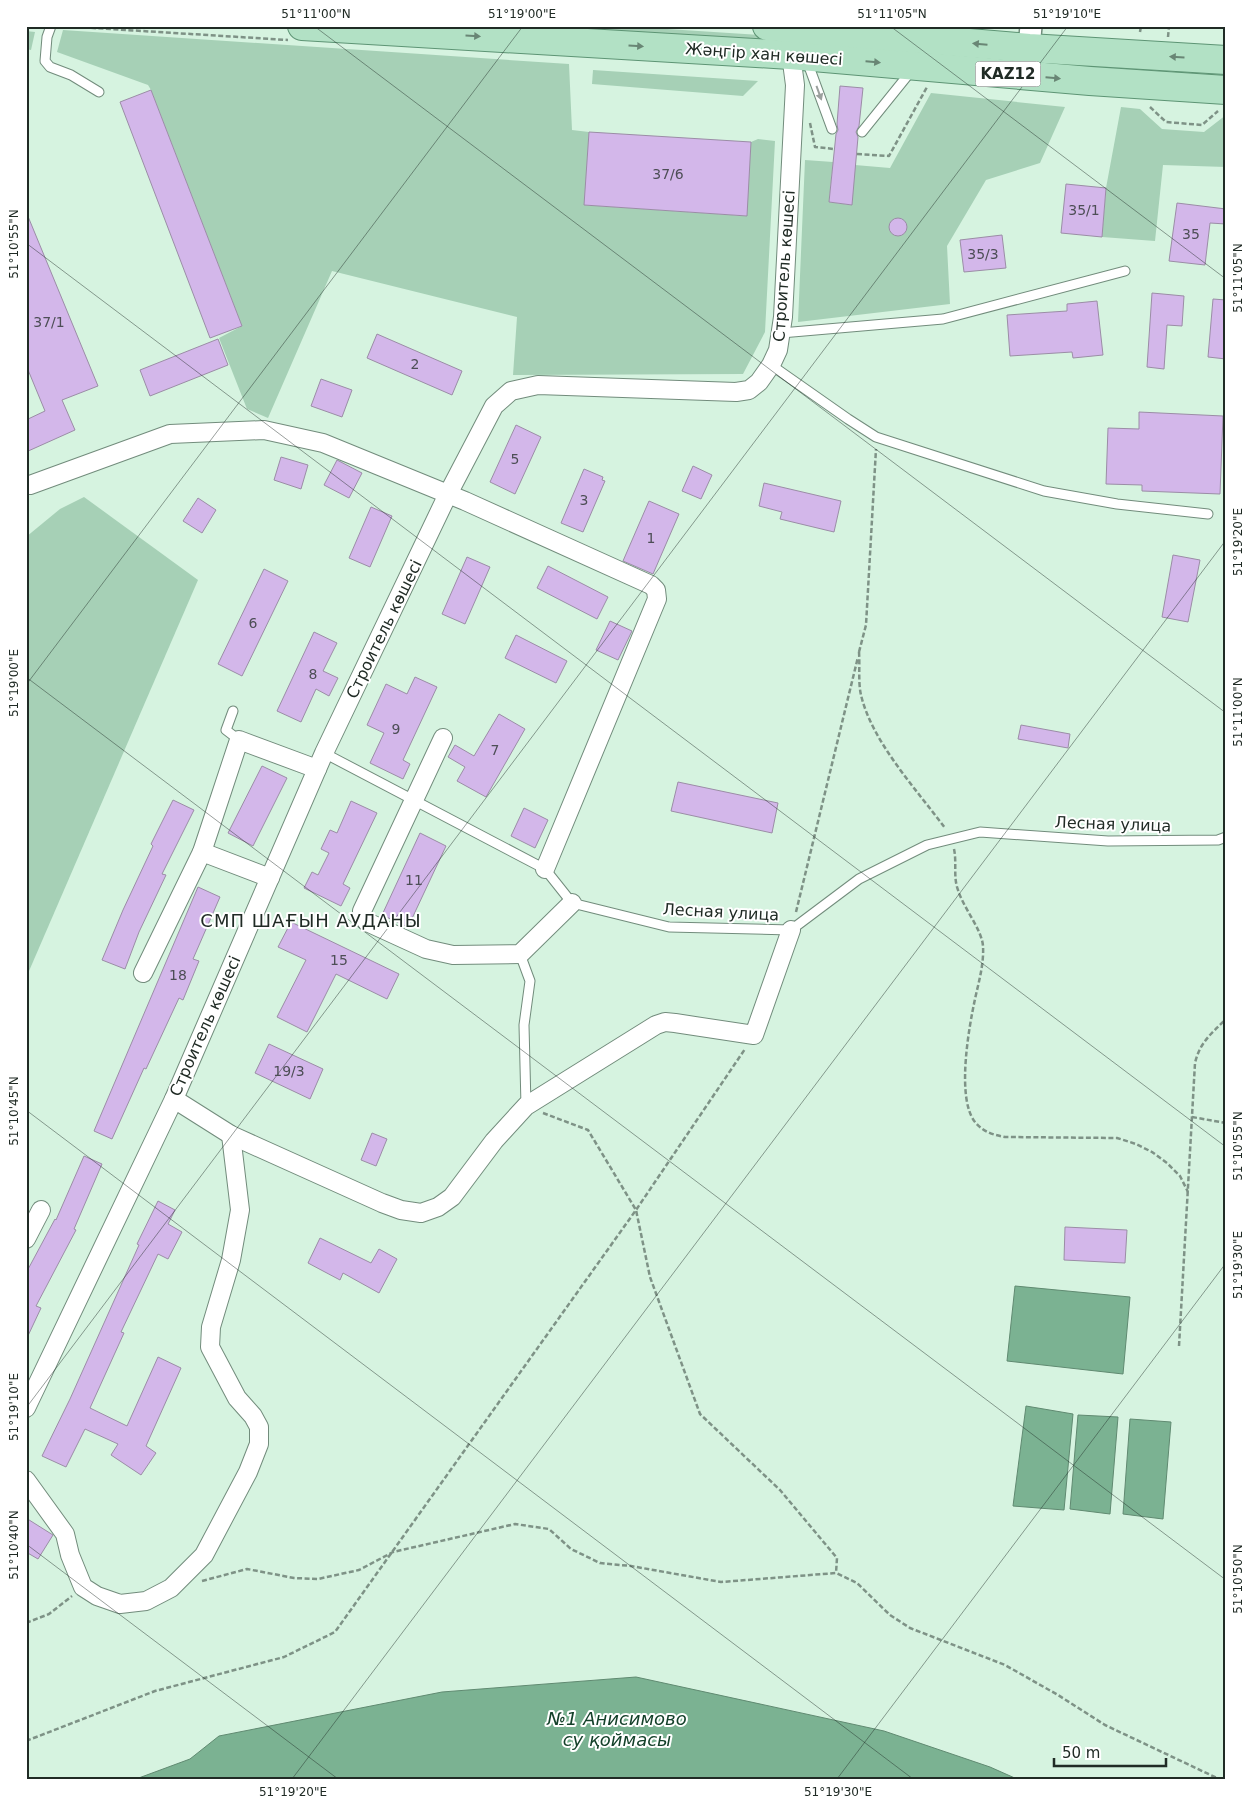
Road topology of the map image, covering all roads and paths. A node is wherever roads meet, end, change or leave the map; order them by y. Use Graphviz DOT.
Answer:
graph roads {
  1 [pos="51,26"];
  2 [pos="302,26"];
  3 [pos="1140,26"];
  4 [pos="1169,26"];
  5 [pos="781,27"];
  6 [pos="912,32"];
  7 [pos="1140,32"];
  8 [pos="1168,33"];
  9 [pos="1030,37"];
  10 [pos="798,56"];
  11 [pos="1226,60"];
  12 [pos="922,75"];
  13 [pos="99,92"];
  14 [pos="1224,98"];
  15 [pos="1145,102"];
  16 [pos="832,129"];
  17 [pos="862,132"];
  18 [pos="856,154"];
  19 [pos="1125,271"];
  20 [pos="781,333"];
  21 [pos="771,365"];
  22 [pos="876,437"];
  23 [pos="30,485"];
  24 [pos="448,494"];
  25 [pos="1208,514"];
  26 [pos="859,652"];
  27 [pos="233,711"];
  28 [pos="444,738"];
  29 [pos="239,740"];
  30 [pos="321,761"];
  31 [pos="413,800"];
  32 [pos="1226,838"];
  33 [pos="952,839"];
  34 [pos="202,852"];
  35 [pos="544,869"];
  36 [pos="270,878"];
  37 [pos="572,903"];
  38 [pos="791,930"];
  39 [pos="520,954"];
  40 [pos="144,973"];
  41 [pos="1226,1019"];
  42 [pos="754,1035"];
  43 [pos="174,1098"];
  44 [pos="526,1106"];
  45 [pos="1192,1117"];
  46 [pos="1226,1123"];
  47 [pos="231,1136"];
  48 [pos="1188,1192"];
  49 [pos="41,1210"];
  50 [pos="636,1210"];
  51 [pos="26,1239"];
  52 [pos="1179,1346"];
  53 [pos="26,1408"];
  54 [pos="26,1480"];
  55 [pos="393,1552"];
  56 [pos="836,1573"];
  57 [pos="82,1588"];
  58 [pos="171,1588"];
  59 [pos="26,1622"];
  60 [pos="26,1741"];
  61 [pos="1219,1779"];
  1 -- 13 [label="lane"];
  2 -- 10 [label="main road, Жәңгір хан көшесі / KAZ12, one-way"];
  3 -- 7 [label="path"];
  4 -- 8 [label="path"];
  5 -- 6 [label="main road, Жәңгір хан көшесі / KAZ12"];
  5 -- 10 [label="street, Строитель көшесі"];
  9 -- 6 [label="main road, Жәңгір хан көшесі / KAZ12, one-way"];
  11 -- 9 [label="main road, Жәңгір хан көшесі / KAZ12, one-way"];
  10 -- 12 [label="main road, Жәңгір хан көшесі / KAZ12, one-way"];
  10 -- 16 [label="lane, one-way"];
  10 -- 20 [label="street, Строитель көшесі"];
  12 -- 14 [label="main road, Жәңгір хан көшесі / KAZ12, one-way"];
  12 -- 17 [label="lane"];
  12 -- 18 [label="path"];
  14 -- 15 [label="path"];
  19 -- 20 [label="lane"];
  20 -- 21 [label="street, Строитель көшесі"];
  21 -- 22 [label="lane"];
  21 -- 24 [label="street, Строитель көшесі"];
  22 -- 25 [label="lane"];
  22 -- 26 [label="path"];
  23 -- 24 [label="street"];
  24 -- 30 [label="street, Строитель көшесі"];
  24 -- 35 [label="street"];
  26 -- 33 [label="path"];
  26 -- 38 [label="path"];
  27 -- 29 [label="lane"];
  28 -- 31 [label="street"];
  29 -- 30 [label="street"];
  29 -- 34 [label="street"];
  30 -- 31 [label="lane"];
  30 -- 36 [label="street, Строитель көшесі"];
  31 -- 35 [label="lane"];
  31 -- 39 [label="street"];
  32 -- 33 [label="lane, Лесная улица"];
  33 -- 38 [label="lane, Лесная улица"];
  33 -- 48 [label="path"];
  34 -- 36 [label="street"];
  34 -- 40 [label="street"];
  35 -- 37 [label="lane"];
  36 -- 43 [label="street, Строитель көшесі"];
  37 -- 38 [label="lane, Лесная улица"];
  37 -- 39 [label="street"];
  38 -- 42 [label="street"];
  39 -- 44 [label="lane"];
  41 -- 45 [label="path"];
  42 -- 44 [label="street"];
  42 -- 50 [label="path"];
  43 -- 47 [label="street"];
  43 -- 53 [label="street, Строитель көшесі"];
  44 -- 47 [label="street"];
  44 -- 50 [label="path"];
  45 -- 46 [label="path"];
  45 -- 48 [label="path"];
  47 -- 58 [label="street"];
  48 -- 52 [label="path"];
  49 -- 51 [label="street"];
  50 -- 55 [label="path"];
  50 -- 56 [label="path"];
  54 -- 57 [label="street"];
  55 -- 56 [label="path"];
  55 -- 58 [label="path"];
  55 -- 60 [label="path"];
  56 -- 61 [label="path"];
  57 -- 58 [label="street"];
  57 -- 59 [label="path"];
}
